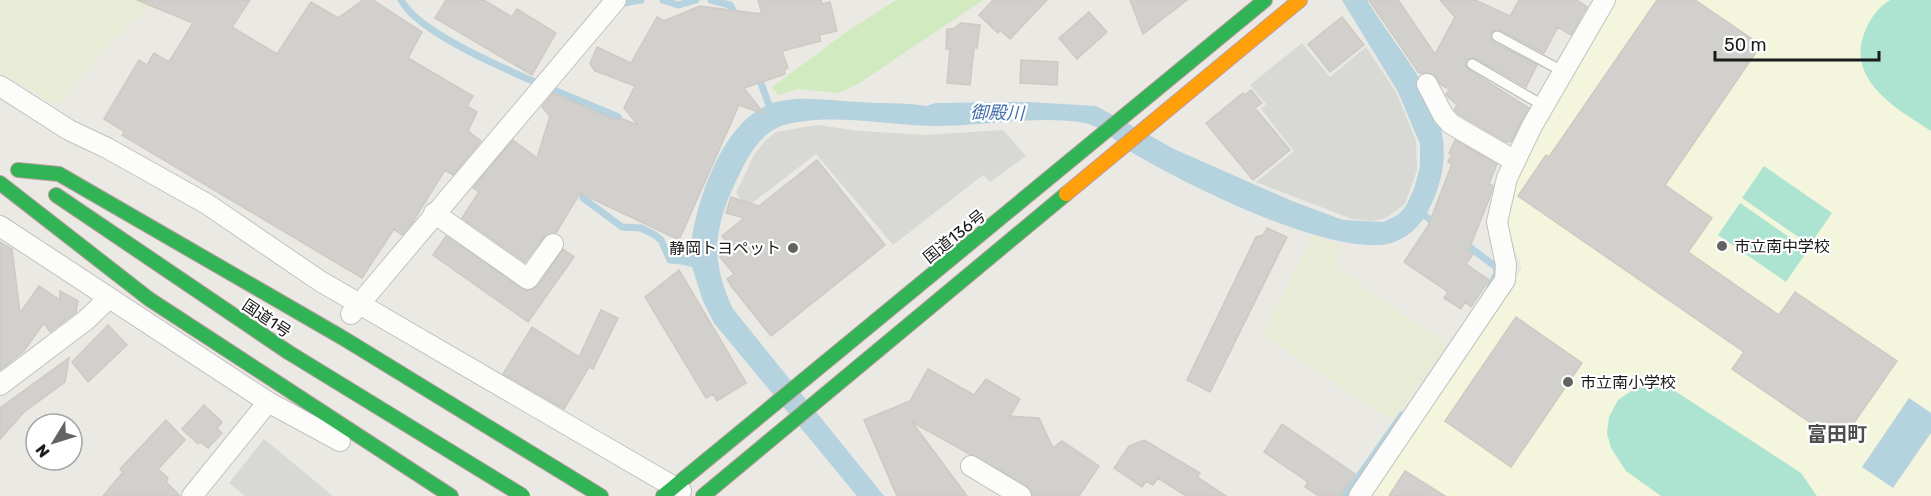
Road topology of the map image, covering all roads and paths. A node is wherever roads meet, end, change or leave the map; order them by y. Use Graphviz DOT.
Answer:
graph roads {
  1 [pos="616,0"];
  2 [pos="1265,0"];
  3 [pos="1300,0"];
  4 [pos="1601,1"];
  5 [pos="1497,36"];
  6 [pos="1472,64"];
  7 [pos="1564,72"];
  8 [pos="1427,84"];
  9 [pos="0,86"];
  10 [pos="1544,106"];
  11 [pos="1515,161"];
  12 [pos="0,183"];
  13 [pos="434,213"];
  14 [pos="0,226"];
  15 [pos="553,244"];
  16 [pos="109,298"];
  17 [pos="355,308"];
  18 [pos="0,385"];
  19 [pos="268,402"];
  20 [pos="757,452"];
  21 [pos="971,466"];
  22 [pos="739,482"];
  23 [pos="676,493"];
  24 [pos="192,496"];
  25 [pos="443,496"];
  26 [pos="451,496"];
  27 [pos="523,496"];
  28 [pos="601,496"];
  29 [pos="703,496"];
  30 [pos="1020,496"];
  31 [pos="1359,496"];
  1 -- 13 [label="street"];
  2 -- 23 [label="highway, 国道136号"];
  3 -- 20 [label="highway"];
  4 -- 7 [label="street"];
  5 -- 7 [label="lane"];
  6 -- 10 [label="lane"];
  7 -- 10 [label="street"];
  8 -- 11 [label="street"];
  9 -- 17 [label="street"];
  10 -- 11 [label="street"];
  11 -- 31 [label="street"];
  12 -- 26 [label="highway"];
  13 -- 15 [label="street"];
  13 -- 17 [label="street"];
  14 -- 16 [label="street"];
  16 -- 18 [label="street"];
  16 -- 19 [label="street"];
  17 -- 23 [label="street"];
  19 -- 24 [label="street"];
  19 -- 25 [label="street"];
  20 -- 22 [label="highway"];
  20 -- 29 [label="highway"];
  21 -- 30 [label="street"];
  27 -- 28 [label="highway, 国道1号, bridge"];
}
